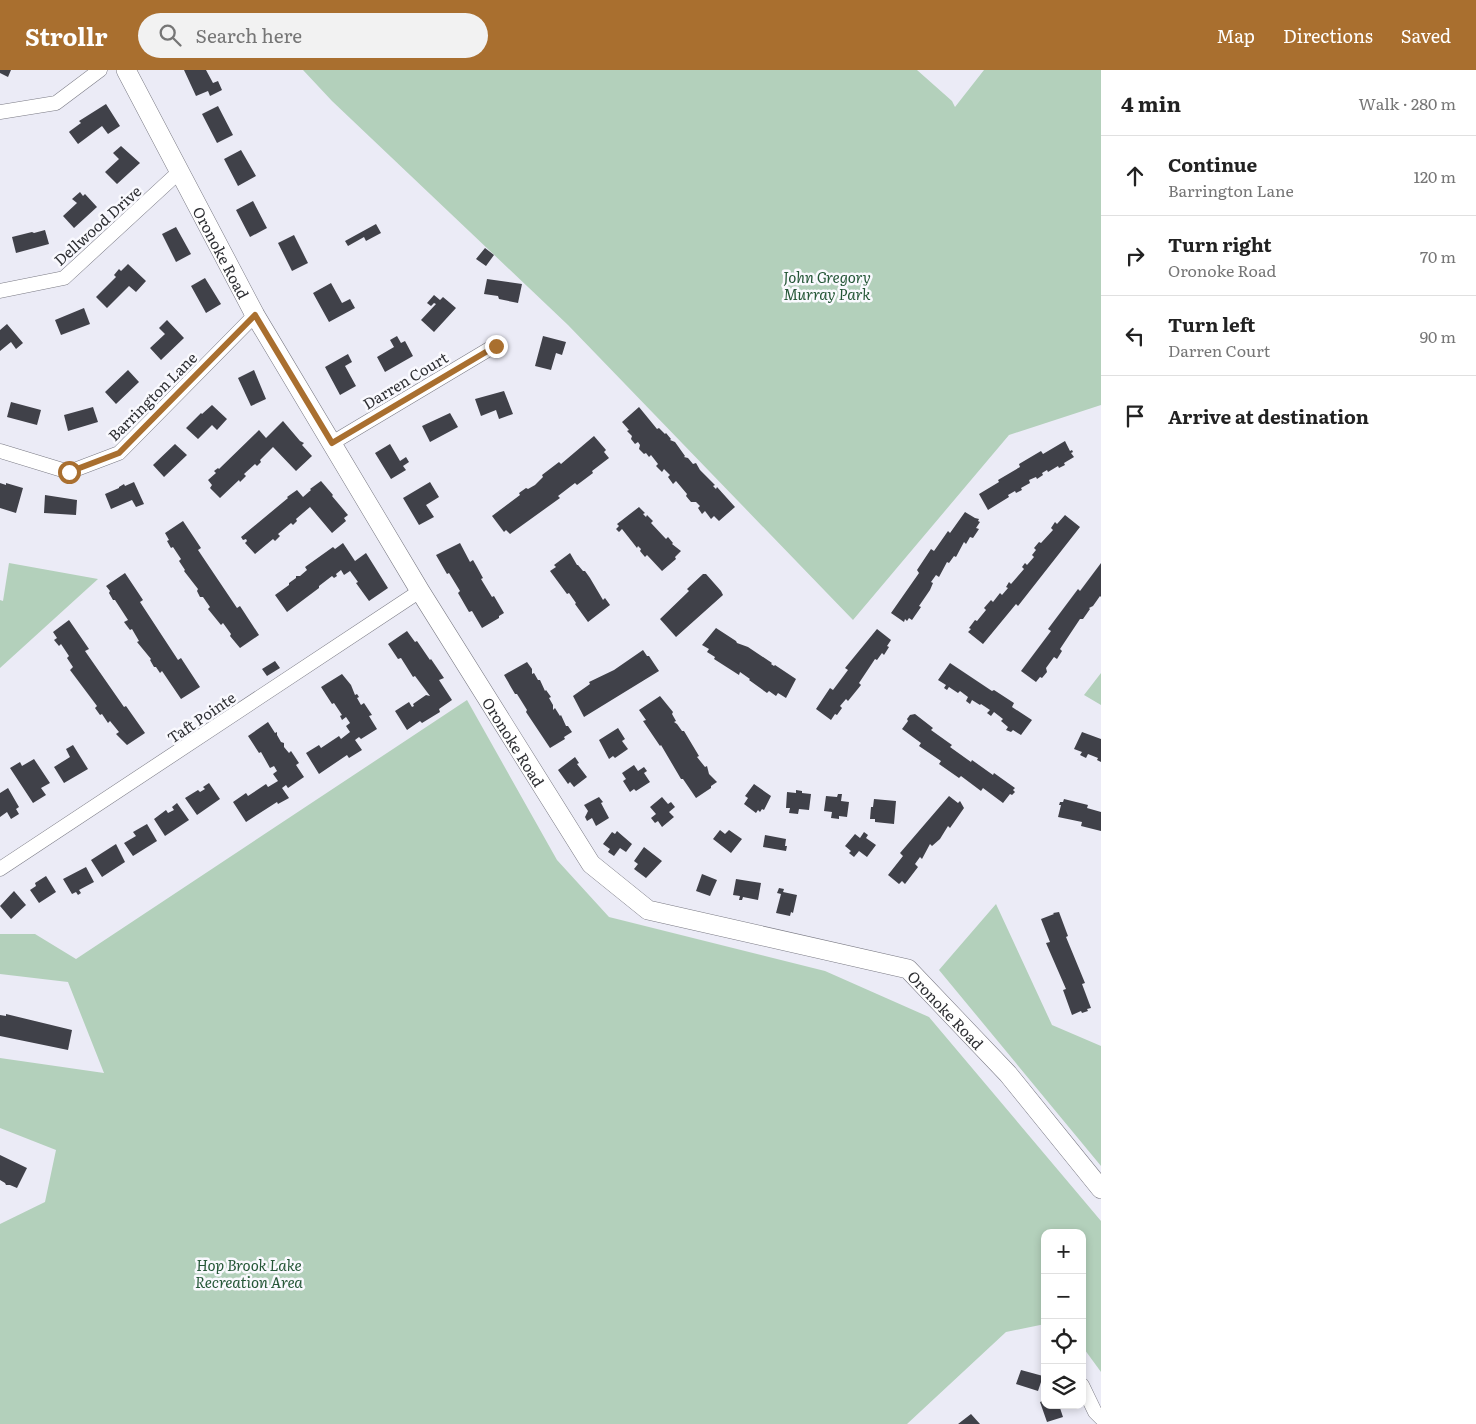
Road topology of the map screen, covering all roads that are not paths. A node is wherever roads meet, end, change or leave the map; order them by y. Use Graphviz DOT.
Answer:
graph roads {
  1 [pos="100,70"];
  2 [pos="126,70"];
  3 [pos="0,112"];
  4 [pos="179,172"];
  5 [pos="0,292"];
  6 [pos="255,315"];
  7 [pos="496,346"];
  8 [pos="332,443"];
  9 [pos="0,451"];
  10 [pos="420,591"];
  11 [pos="0,869"];
  12 [pos="1101,1189"];
  13 [pos="1086,1393"];
  14 [pos="1101,1418"];
  1 -- 3 [label="street"];
  2 -- 4 [label="street, Oronoke Road"];
  4 -- 5 [label="street, Dellwood Drive"];
  4 -- 6 [label="street, Oronoke Road"];
  6 -- 8 [label="street, Oronoke Road"];
  6 -- 9 [label="street, Barrington Lane"];
  7 -- 8 [label="street, Darren Court"];
  8 -- 10 [label="street, Oronoke Road"];
  10 -- 11 [label="street, Taft Pointe"];
  10 -- 12 [label="street, Oronoke Road"];
  13 -- 14 [label="street"];
}
